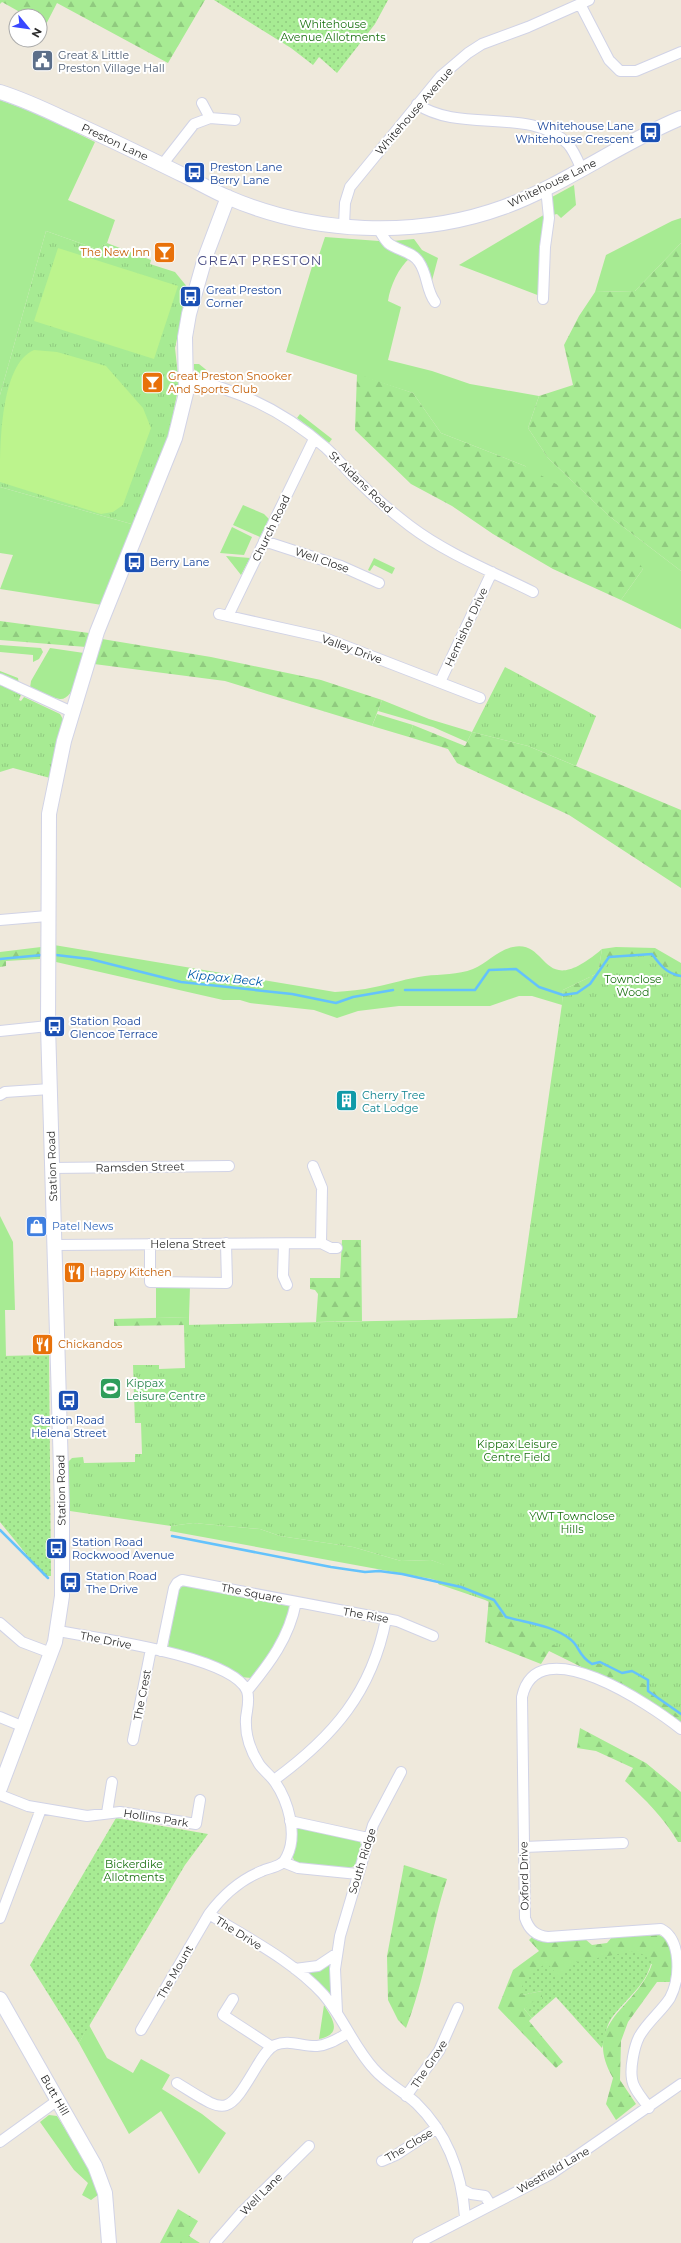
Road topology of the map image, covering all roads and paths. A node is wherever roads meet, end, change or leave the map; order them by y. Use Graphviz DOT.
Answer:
graph roads {
  1 [pos="584,2"];
  2 [pos="681,52"];
  3 [pos="0,92"];
  4 [pos="202,104"];
  5 [pos="417,104"];
  6 [pos="210,118"];
  7 [pos="681,118"];
  8 [pos="235,120"];
  9 [pos="162,165"];
  10 [pos="582,168"];
  11 [pos="546,188"];
  12 [pos="228,197"];
  13 [pos="344,226"];
  14 [pos="378,228"];
  15 [pos="543,299"];
  16 [pos="435,302"];
  17 [pos="186,379"];
  18 [pos="314,439"];
  19 [pos="264,541"];
  20 [pos="492,572"];
  21 [pos="379,583"];
  22 [pos="533,592"];
  23 [pos="223,615"];
  24 [pos="0,679"];
  25 [pos="440,682"];
  26 [pos="480,698"];
  27 [pos="72,712"];
  28 [pos="47,916"];
  29 [pos="0,920"];
  30 [pos="48,1026"];
  31 [pos="0,1031"];
  32 [pos="50,1089"];
  33 [pos="0,1095"];
  34 [pos="229,1166"];
  35 [pos="313,1166"];
  36 [pos="52,1168"];
  37 [pos="321,1242"];
  38 [pos="226,1243"];
  39 [pos="150,1244"];
  40 [pos="284,1244"];
  41 [pos="55,1245"];
  42 [pos="337,1248"];
  43 [pos="287,1285"];
  44 [pos="296,1602"];
  45 [pos="386,1619"];
  46 [pos="0,1623"];
  47 [pos="58,1631"];
  48 [pos="433,1636"];
  49 [pos="156,1650"];
  50 [pos="51,1653"];
  51 [pos="247,1691"];
  52 [pos="0,1717"];
  53 [pos="24,1726"];
  54 [pos="681,1729"];
  55 [pos="133,1740"];
  56 [pos="401,1772"];
  57 [pos="274,1780"];
  58 [pos="112,1782"];
  59 [pos="0,1788"];
  60 [pos="0,1795"];
  61 [pos="200,1800"];
  62 [pos="41,1809"];
  63 [pos="107,1813"];
  64 [pos="290,1821"];
  65 [pos="368,1838"];
  66 [pos="623,1843"];
  67 [pos="524,1848"];
  68 [pos="283,1862"];
  69 [pos="358,1874"];
  70 [pos="209,1914"];
  71 [pos="0,1918"];
  72 [pos="336,1954"];
  73 [pos="295,1969"];
  74 [pos="0,1999"];
  75 [pos="233,1999"];
  76 [pos="458,2008"];
  77 [pos="337,2012"];
  78 [pos="141,2030"];
  79 [pos="348,2033"];
  80 [pos="272,2047"];
  81 [pos="177,2083"];
  82 [pos="681,2084"];
  83 [pos="406,2096"];
  84 [pos="58,2100"];
  85 [pos="649,2108"];
  86 [pos="437,2128"];
  87 [pos="0,2142"];
  88 [pos="309,2146"];
  89 [pos="382,2161"];
  90 [pos="463,2190"];
  91 [pos="490,2204"];
  92 [pos="465,2217"];
  93 [pos="109,2243"];
  94 [pos="216,2243"];
  95 [pos="418,2243"];
  1 -- 2 [label="street"];
  1 -- 5 [label="street, Whitehouse Avenue"];
  3 -- 9 [label="street, Preston Lane"];
  4 -- 6 [label="street"];
  5 -- 10 [label="street"];
  5 -- 13 [label="street, Whitehouse Avenue"];
  6 -- 8 [label="street"];
  6 -- 9 [label="street"];
  7 -- 10 [label="street, Whitehouse Lane"];
  9 -- 12 [label="street, Preston Lane"];
  10 -- 11 [label="street, Whitehouse Lane"];
  11 -- 14 [label="street, Whitehouse Lane"];
  11 -- 15 [label="street"];
  12 -- 13 [label="street, Whitehouse Lane"];
  12 -- 17 [label="street"];
  13 -- 14 [label="street, Whitehouse Lane"];
  14 -- 16 [label="street"];
  17 -- 18 [label="street, St Aidans Road"];
  17 -- 27 [label="street"];
  18 -- 19 [label="street, Church Road"];
  18 -- 20 [label="street, St Aidans Road"];
  19 -- 21 [label="street, Well Close"];
  19 -- 23 [label="street, Church Road"];
  20 -- 22 [label="street, St Aidans Road"];
  20 -- 25 [label="street, Hemishor Drive"];
  23 -- 25 [label="street, Valley Drive"];
  24 -- 27 [label="street"];
  25 -- 26 [label="street, Valley Drive"];
  27 -- 28 [label="street, Station Road"];
  28 -- 29 [label="street"];
  28 -- 30 [label="street, Station Road"];
  30 -- 31 [label="street"];
  30 -- 32 [label="street, Station Road"];
  32 -- 33 [label="street"];
  32 -- 36 [label="street, Station Road"];
  34 -- 36 [label="street, Ramsden Street"];
  35 -- 37 [label="street"];
  36 -- 41 [label="street, Station Road"];
  37 -- 40 [label="street, Helena Street"];
  37 -- 42 [label="street"];
  38 -- 39 [label="street, Helena Street"];
  38 -- 39 [label="street"];
  38 -- 40 [label="street, Helena Street"];
  39 -- 41 [label="street, Helena Street"];
  40 -- 43 [label="street"];
  41 -- 47 [label="street, Station Road"];
  44 -- 45 [label="street, The Rise"];
  44 -- 49 [label="street, The Square"];
  44 -- 51 [label="street, The Square"];
  45 -- 48 [label="street, The Rise"];
  45 -- 57 [label="street"];
  46 -- 50 [label="street"];
  47 -- 49 [label="street, The Drive"];
  47 -- 50 [label="street, Station Road"];
  49 -- 51 [label="street, The Drive"];
  49 -- 55 [label="street, The Crest"];
  50 -- 53 [label="street, Station Road"];
  51 -- 57 [label="street"];
  52 -- 53 [label="street"];
  53 -- 59 [label="street, Station Road"];
  54 -- 67 [label="street, Oxford Drive"];
  56 -- 65 [label="street, South Ridge"];
  57 -- 64 [label="street"];
  58 -- 63 [label="street"];
  60 -- 62 [label="street, Hollins Park"];
  61 -- 63 [label="street, Hollins Park"];
  62 -- 63 [label="street, Hollins Park"];
  62 -- 71 [label="street"];
  64 -- 65 [label="street"];
  64 -- 68 [label="street"];
  65 -- 69 [label="street, South Ridge"];
  66 -- 67 [label="street"];
  67 -- 85 [label="street, Oxford Drive"];
  68 -- 69 [label="street"];
  68 -- 70 [label="street, The Drive"];
  69 -- 72 [label="street, South Ridge"];
  70 -- 73 [label="street, The Drive"];
  70 -- 78 [label="street, The Mount"];
  72 -- 73 [label="street"];
  72 -- 77 [label="street, South Ridge"];
  73 -- 77 [label="street, The Drive"];
  74 -- 84 [label="street, Butt Hill"];
  75 -- 80 [label="street"];
  76 -- 83 [label="street, The Grove"];
  77 -- 79 [label="street, The Drive"];
  79 -- 80 [label="street"];
  79 -- 83 [label="street, The Drive"];
  80 -- 81 [label="street"];
  82 -- 85 [label="street, Westfield Lane"];
  83 -- 86 [label="street, The Drive"];
  84 -- 87 [label="street"];
  84 -- 93 [label="street, Butt Hill"];
  85 -- 91 [label="street, Westfield Lane"];
  86 -- 89 [label="street, The Close"];
  86 -- 90 [label="street, The Drive"];
  88 -- 94 [label="street, Well Lane"];
  90 -- 91 [label="street"];
  90 -- 92 [label="street, The Drive"];
  91 -- 92 [label="street, Westfield Lane"];
  92 -- 95 [label="street, Westfield Lane"];
}
